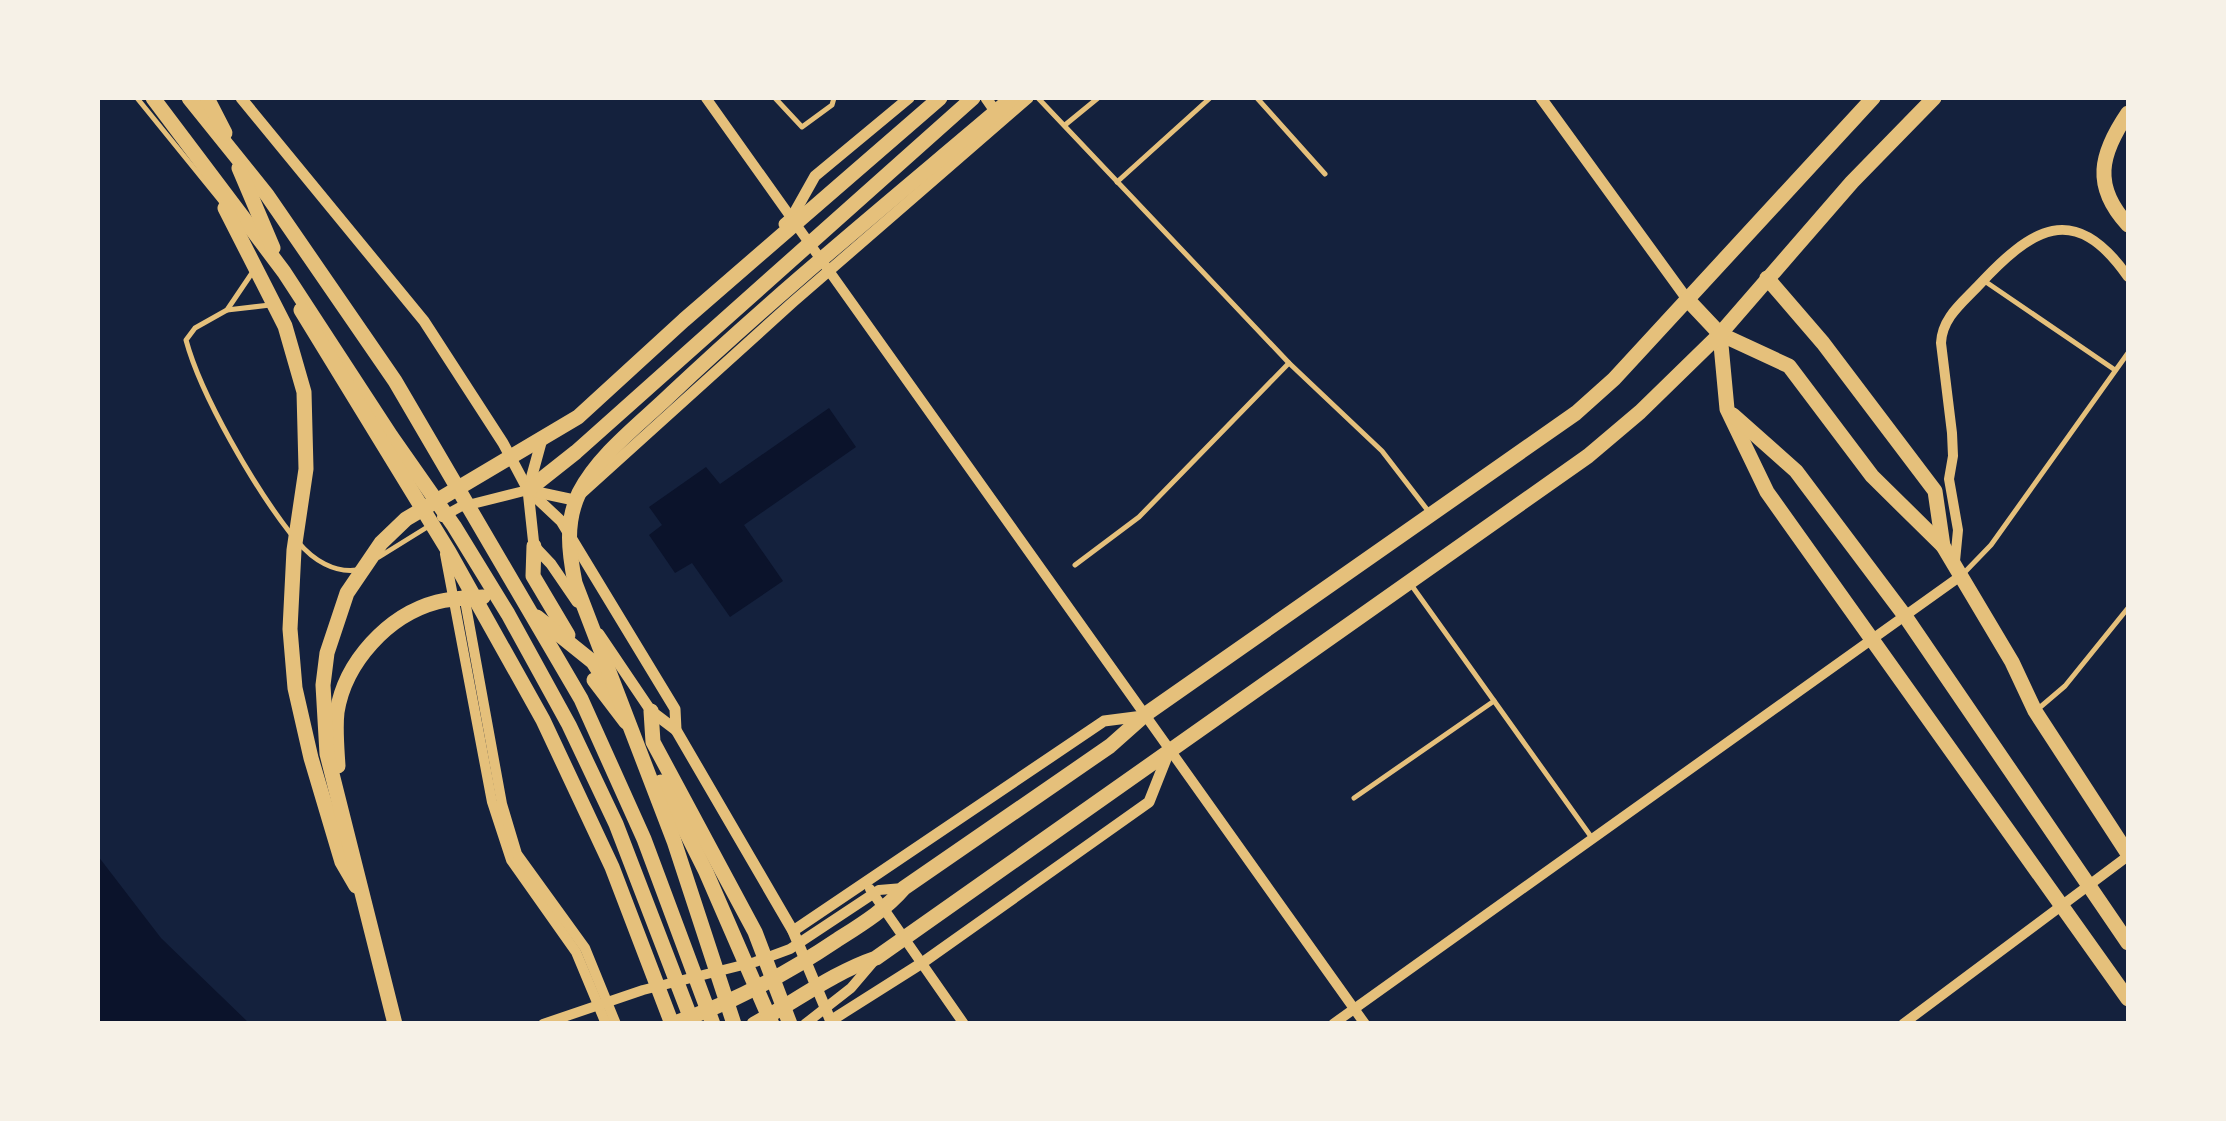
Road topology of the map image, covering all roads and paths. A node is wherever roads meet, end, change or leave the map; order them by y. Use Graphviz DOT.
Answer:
graph roads {
  1 [pos="137,98"];
  2 [pos="153,98"];
  3 [pos="189,98"];
  4 [pos="207,98"];
  5 [pos="241,98"];
  6 [pos="706,98"];
  7 [pos="775,98"];
  8 [pos="834,98"];
  9 [pos="909,98"];
  10 [pos="940,98"];
  11 [pos="974,98"];
  12 [pos="986,98"];
  13 [pos="1012,98"];
  14 [pos="1028,98"];
  15 [pos="1038,98"];
  16 [pos="1098,98"];
  17 [pos="1210,98"];
  18 [pos="1256,98"];
  19 [pos="1540,98"];
  20 [pos="1874,98"];
  21 [pos="1934,98"];
  22 [pos="2128,113"];
  23 [pos="1002,122"];
  24 [pos="1065,125"];
  25 [pos="202,164"];
  26 [pos="1325,174"];
  27 [pos="1117,182"];
  28 [pos="792,217"];
  29 [pos="2128,225"];
  30 [pos="831,270"];
  31 [pos="2128,277"];
  32 [pos="1767,278"];
  33 [pos="1984,280"];
  34 [pos="1687,299"];
  35 [pos="227,310"];
  36 [pos="1720,334"];
  37 [pos="2128,353"];
  38 [pos="1289,364"];
  39 [pos="2115,370"];
  40 [pos="1726,409"];
  41 [pos="528,490"];
  42 [pos="1431,514"];
  43 [pos="437,520"];
  44 [pos="534,546"];
  45 [pos="1943,546"];
  46 [pos="1075,565"];
  47 [pos="1958,568"];
  48 [pos="1410,584"];
  49 [pos="2128,608"];
  50 [pos="1905,616"];
  51 [pos="1872,639"];
  52 [pos="1494,702"];
  53 [pos="651,711"];
  54 [pos="2035,712"];
  55 [pos="1144,715"];
  56 [pos="628,718"];
  57 [pos="676,730"];
  58 [pos="1170,752"];
  59 [pos="669,775"];
  60 [pos="339,793"];
  61 [pos="1354,798"];
  62 [pos="1592,839"];
  63 [pos="2128,855"];
  64 [pos="866,884"];
  65 [pos="2088,886"];
  66 [pos="904,888"];
  67 [pos="362,895"];
  68 [pos="2062,905"];
  69 [pos="793,931"];
  70 [pos="2128,943"];
  71 [pos="876,958"];
  72 [pos="922,962"];
  73 [pos="2128,1000"];
  74 [pos="1355,1008"];
  75 [pos="832,1022"];
  76 [pos="396,1024"];
  77 [pos="542,1024"];
  78 [pos="606,1024"];
  79 [pos="616,1024"];
  80 [pos="672,1024"];
  81 [pos="693,1024"];
  82 [pos="713,1024"];
  83 [pos="734,1024"];
  84 [pos="754,1024"];
  85 [pos="772,1024"];
  86 [pos="790,1024"];
  87 [pos="805,1024"];
  88 [pos="964,1024"];
  89 [pos="1334,1024"];
  90 [pos="1365,1024"];
  91 [pos="1903,1024"];
  1 -- 35 [label="lane"];
  2 -- 25 [label="main road"];
  3 -- 82 [label="main road"];
  4 -- 80 [label="main road"];
  5 -- 41 [label="street"];
  6 -- 28 [label="street"];
  7 -- 8 [label="lane"];
  9 -- 28 [label="street"];
  10 -- 60 [label="main road"];
  11 -- 41 [label="main road"];
  12 -- 23 [label="street"];
  13 -- 56 [label="main road"];
  14 -- 23 [label="street"];
  15 -- 24 [label="lane"];
  16 -- 24 [label="lane"];
  17 -- 27 [label="lane"];
  18 -- 26 [label="lane"];
  19 -- 34 [label="street"];
  20 -- 34 [label="main road"];
  21 -- 32 [label="main road"];
  22 -- 29 [label="main road"];
  23 -- 30 [label="street"];
  24 -- 27 [label="lane"];
  25 -- 67 [label="main road"];
  25 -- 81 [label="main road"];
  27 -- 38 [label="lane"];
  28 -- 30 [label="street"];
  28 -- 41 [label="street"];
  30 -- 41 [label="street"];
  30 -- 55 [label="street"];
  31 -- 33 [label="street"];
  32 -- 36 [label="main road"];
  32 -- 45 [label="main road"];
  33 -- 39 [label="lane"];
  33 -- 47 [label="street"];
  34 -- 36 [label="main road"];
  34 -- 42 [label="main road"];
  35 -- 43 [label="lane"];
  35 -- 43 [label="lane"];
  36 -- 40 [label="main road"];
  36 -- 45 [label="main road"];
  36 -- 48 [label="main road"];
  37 -- 39 [label="lane"];
  38 -- 42 [label="lane"];
  38 -- 46 [label="lane"];
  39 -- 47 [label="lane"];
  40 -- 50 [label="main road"];
  40 -- 51 [label="main road"];
  41 -- 43 [label="street"];
  41 -- 44 [label="street"];
  41 -- 57 [label="street"];
  42 -- 55 [label="main road"];
  43 -- 78 [label="street"];
  43 -- 79 [label="street"];
  44 -- 53 [label="street"];
  44 -- 59 [label="main road"];
  45 -- 47 [label="main road"];
  47 -- 50 [label="street"];
  47 -- 54 [label="main road"];
  48 -- 52 [label="lane"];
  48 -- 58 [label="main road"];
  49 -- 54 [label="lane"];
  50 -- 51 [label="street"];
  50 -- 65 [label="main road"];
  51 -- 62 [label="street"];
  51 -- 68 [label="main road"];
  52 -- 61 [label="lane"];
  52 -- 62 [label="lane"];
  53 -- 57 [label="street"];
  53 -- 59 [label="main road"];
  54 -- 63 [label="main road"];
  55 -- 58 [label="street"];
  55 -- 64 [label="street"];
  55 -- 66 [label="main road"];
  56 -- 60 [label="main road"];
  56 -- 83 [label="main road"];
  56 -- 85 [label="main road"];
  57 -- 69 [label="street"];
  58 -- 71 [label="main road"];
  58 -- 72 [label="street"];
  58 -- 74 [label="street"];
  59 -- 86 [label="main road"];
  60 -- 67 [label="main road"];
  62 -- 74 [label="street"];
  63 -- 65 [label="street"];
  64 -- 69 [label="street"];
  64 -- 72 [label="street"];
  65 -- 68 [label="street"];
  65 -- 70 [label="main road"];
  66 -- 77 [label="street"];
  66 -- 80 [label="main road"];
  67 -- 76 [label="main road"];
  68 -- 73 [label="main road"];
  68 -- 91 [label="street"];
  69 -- 75 [label="street"];
  71 -- 84 [label="main road"];
  71 -- 87 [label="street"];
  72 -- 75 [label="street"];
  72 -- 88 [label="street"];
  74 -- 89 [label="street"];
  74 -- 90 [label="street"];
}
